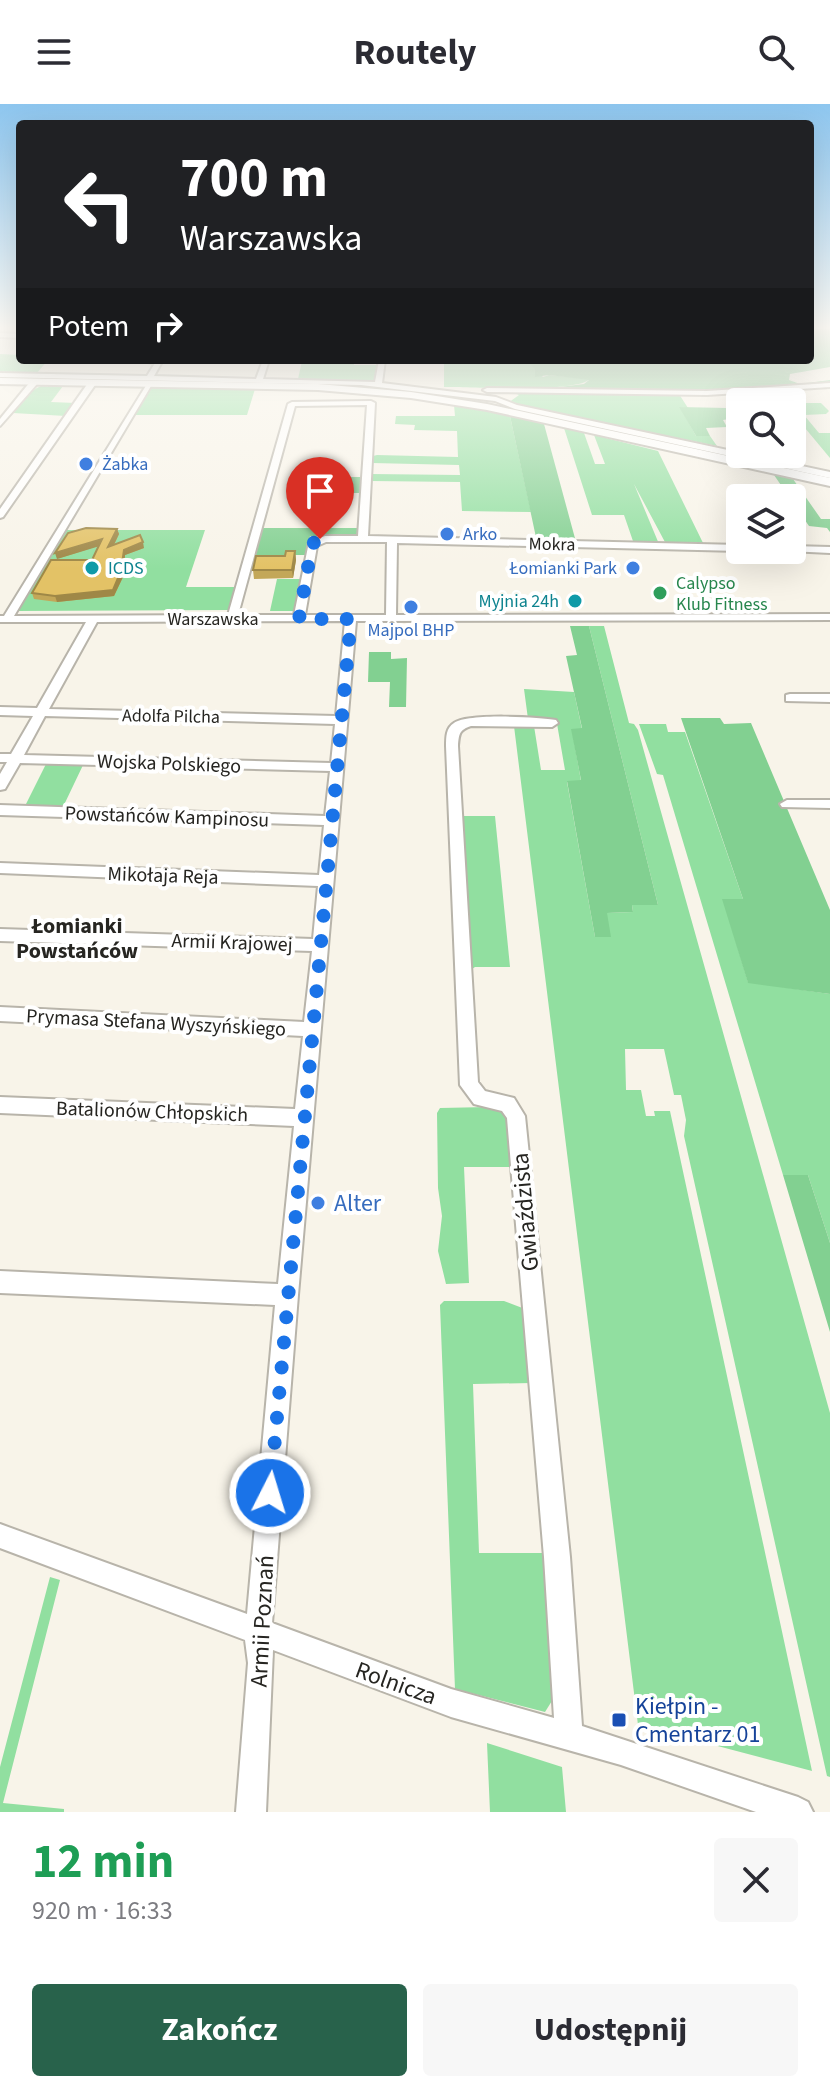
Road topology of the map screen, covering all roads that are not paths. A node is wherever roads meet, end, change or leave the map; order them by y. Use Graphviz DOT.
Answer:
graph roads {
  1 [pos="74,409"];
  2 [pos="132,409"];
  3 [pos="291,409"];
  4 [pos="372,409"];
  5 [pos="491,409"];
  6 [pos="517,409"];
  7 [pos="830,478"];
  8 [pos="0,515"];
  9 [pos="363,539"];
  10 [pos="392,540"];
  11 [pos="726,548"];
  12 [pos="806,549"];
  13 [pos="830,550"];
  14 [pos="830,617"];
  15 [pos="391,618"];
  16 [pos="4,619"];
  17 [pos="93,619"];
  18 [pos="232,619"];
  19 [pos="299,619"];
  20 [pos="351,619"];
  21 [pos="790,698"];
  22 [pos="830,698"];
  23 [pos="0,711"];
  24 [pos="42,712"];
  25 [pos="342,720"];
  26 [pos="552,723"];
  27 [pos="0,758"];
  28 [pos="16,758"];
  29 [pos="337,767"];
  30 [pos="0,786"];
  31 [pos="787,804"];
  32 [pos="830,804"];
  33 [pos="0,810"];
  34 [pos="333,821"];
  35 [pos="0,868"];
  36 [pos="326,881"];
  37 [pos="0,935"];
  38 [pos="320,945"];
  39 [pos="0,1014"];
  40 [pos="312,1029"];
  41 [pos="0,1105"];
  42 [pos="303,1118"];
  43 [pos="0,1282"];
  44 [pos="287,1295"];
  45 [pos="0,1536"];
  46 [pos="258,1634"];
  47 [pos="569,1736"];
  48 [pos="251,1812"];
  49 [pos="798,1812"];
  1 -- 8 [label="street"];
  2 -- 16 [label="street"];
  3 -- 18 [label="street"];
  4 -- 9 [label="street"];
  5 -- 7 [label="highway"];
  6 -- 7 [label="highway"];
  9 -- 10 [label="street, Mokra"];
  9 -- 19 [label="street, Mokra"];
  10 -- 11 [label="street, Mokra"];
  10 -- 15 [label="street"];
  12 -- 13 [label="street"];
  14 -- 15 [label="street, Warszawska"];
  15 -- 20 [label="street, Warszawska"];
  16 -- 17 [label="street, Warszawska"];
  17 -- 18 [label="street, Warszawska"];
  17 -- 24 [label="street"];
  18 -- 19 [label="street, Warszawska"];
  19 -- 20 [label="street, Warszawska"];
  20 -- 25 [label="street, Armii Poznań"];
  21 -- 22 [label="street"];
  23 -- 24 [label="street, Adolfa Pilcha"];
  24 -- 25 [label="street, Adolfa Pilcha"];
  24 -- 28 [label="street"];
  25 -- 29 [label="street, Armii Poznań"];
  26 -- 47 [label="street, Gwiaździsta"];
  27 -- 28 [label="street, Wojska Polskiego"];
  28 -- 29 [label="street, Wojska Polskiego"];
  28 -- 30 [label="street"];
  29 -- 34 [label="street, Armii Poznań"];
  31 -- 32 [label="street"];
  33 -- 34 [label="street, Powstańców Kampinosu"];
  34 -- 36 [label="street, Armii Poznań"];
  35 -- 36 [label="street, Mikołaja Reja"];
  36 -- 38 [label="street, Armii Poznań"];
  37 -- 38 [label="street, Armii Krajowej"];
  38 -- 40 [label="street, Armii Poznań"];
  39 -- 40 [label="street, Prymasa Stefana Wyszyńskiego"];
  40 -- 42 [label="street, Armii Poznań"];
  41 -- 42 [label="street, Batalionów Chłopskich"];
  42 -- 44 [label="street, Armii Poznań"];
  43 -- 44 [label="street"];
  44 -- 46 [label="street, Armii Poznań"];
  45 -- 46 [label="street, Rolnicza"];
  46 -- 47 [label="street, Rolnicza"];
  46 -- 48 [label="street, Armii Poznań"];
  47 -- 49 [label="street, Rolnicza"];
}
